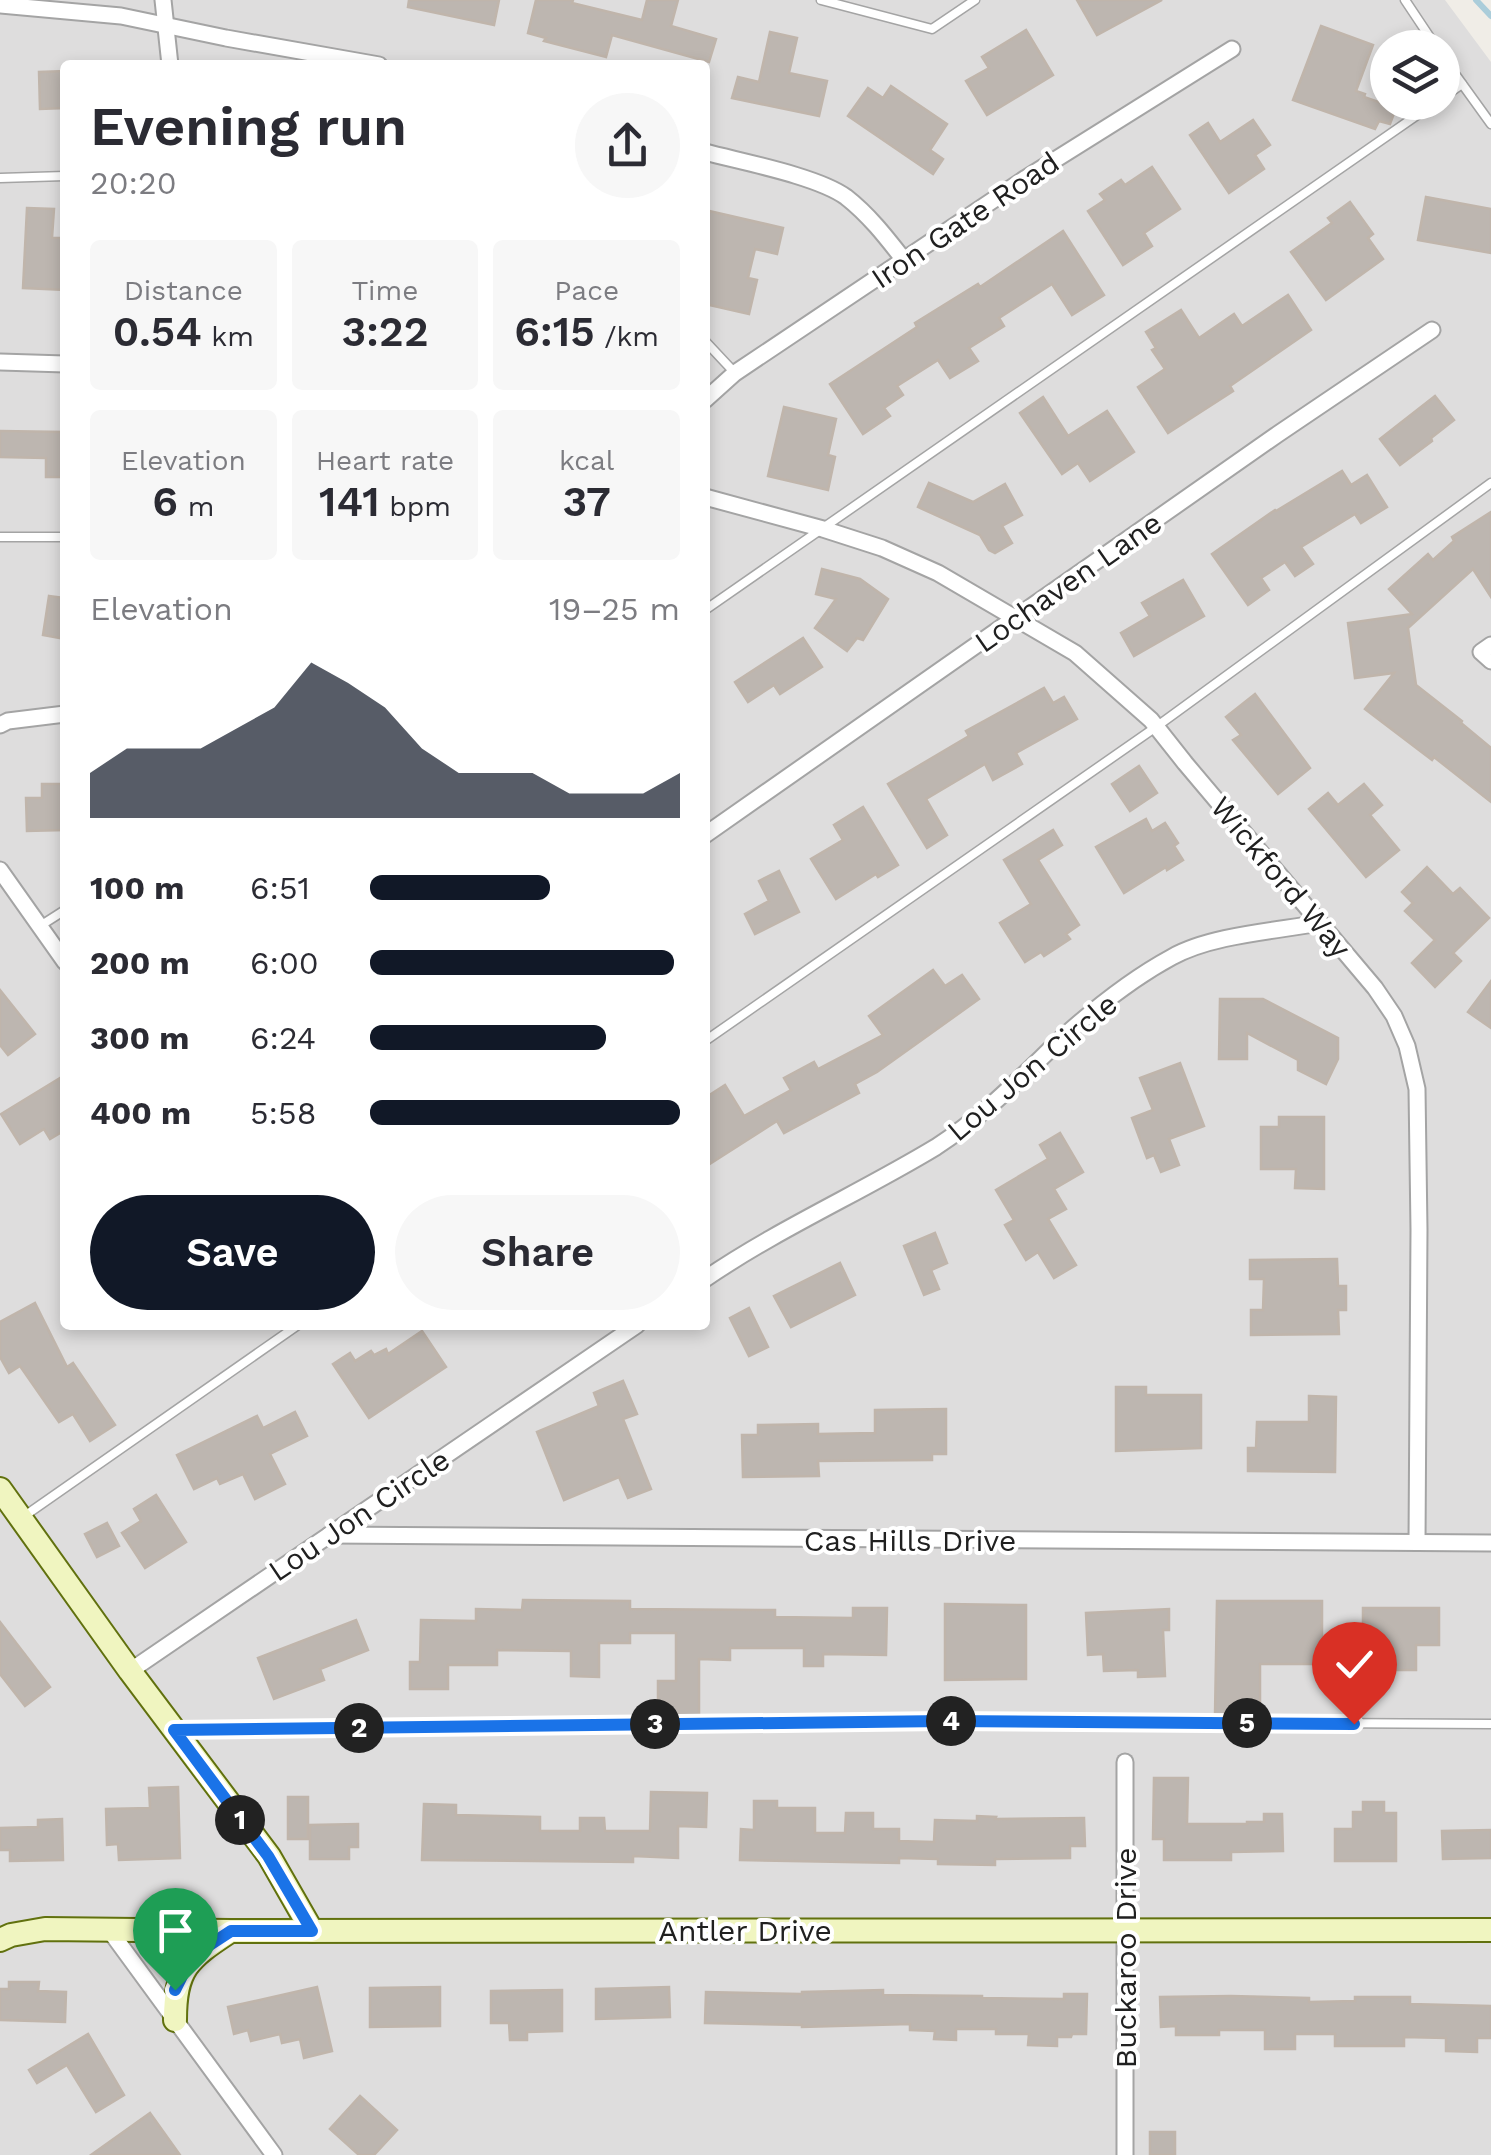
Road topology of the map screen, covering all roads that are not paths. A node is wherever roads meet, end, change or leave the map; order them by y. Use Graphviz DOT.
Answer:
graph roads {
  1 [pos="163,0"];
  2 [pos="822,0"];
  3 [pos="975,0"];
  4 [pos="1405,0"];
  5 [pos="0,5"];
  6 [pos="167,24"];
  7 [pos="1425,30"];
  8 [pos="1232,49"];
  9 [pos="170,60"];
  10 [pos="351,60"];
  11 [pos="1460,81"];
  12 [pos="1462,84"];
  13 [pos="1410,120"];
  14 [pos="1491,124"];
  15 [pos="710,153"];
  16 [pos="60,176"];
  17 [pos="0,178"];
  18 [pos="904,260"];
  19 [pos="1432,330"];
  20 [pos="710,346"];
  21 [pos="0,362"];
  22 [pos="60,364"];
  23 [pos="735,374"];
  24 [pos="710,396"];
  25 [pos="1491,483"];
  26 [pos="710,498"];
  27 [pos="823,529"];
  28 [pos="0,537"];
  29 [pos="60,537"];
  30 [pos="710,607"];
  31 [pos="1016,618"];
  32 [pos="1491,645"];
  33 [pos="1491,661"];
  34 [pos="60,715"];
  35 [pos="0,725"];
  36 [pos="1156,727"];
  37 [pos="710,832"];
  38 [pos="0,870"];
  39 [pos="60,913"];
  40 [pos="1320,923"];
  41 [pos="40,926"];
  42 [pos="60,955"];
  43 [pos="710,1039"];
  44 [pos="710,1276"];
  45 [pos="291,1330"];
  46 [pos="630,1330"];
  47 [pos="0,1489"];
  48 [pos="21,1518"];
  49 [pos="328,1535"];
  50 [pos="1417,1542"];
  51 [pos="1491,1542"];
  52 [pos="130,1671"];
  53 [pos="1491,1724"];
  54 [pos="174,1730"];
  55 [pos="1126,1762"];
  56 [pos="1126,1930"];
  57 [pos="1491,1930"];
  58 [pos="110,1931"];
  59 [pos="231,1931"];
  60 [pos="312,1931"];
  61 [pos="0,1940"];
  62 [pos="175,2020"];
  63 [pos="274,2155"];
  64 [pos="1125,2155"];
  1 -- 6 [label="street"];
  2 -- 3 [label="lane"];
  4 -- 7 [label="lane"];
  5 -- 6 [label="street"];
  6 -- 9 [label="street"];
  6 -- 10 [label="street"];
  8 -- 18 [label="street, Iron Gate Road"];
  11 -- 12 [label="lane"];
  12 -- 14 [label="lane"];
  13 -- 27 [label="lane"];
  15 -- 18 [label="street"];
  16 -- 17 [label="lane"];
  18 -- 23 [label="street, Iron Gate Road"];
  19 -- 31 [label="street, Lochaven Lane"];
  20 -- 23 [label="lane"];
  21 -- 22 [label="street"];
  23 -- 24 [label="street, Iron Gate Road"];
  25 -- 36 [label="lane"];
  26 -- 27 [label="street, Wickford Way"];
  27 -- 30 [label="lane"];
  27 -- 31 [label="street, Wickford Way"];
  28 -- 29 [label="lane"];
  31 -- 36 [label="street, Wickford Way"];
  31 -- 37 [label="street, Lochaven Lane"];
  32 -- 33 [label="street"];
  34 -- 35 [label="street"];
  36 -- 40 [label="street, Wickford Way"];
  36 -- 43 [label="lane"];
  38 -- 41 [label="street"];
  39 -- 41 [label="lane"];
  40 -- 44 [label="street, Lou Jon Circle"];
  40 -- 50 [label="street, Wickford Way"];
  41 -- 42 [label="street"];
  45 -- 48 [label="lane"];
  46 -- 49 [label="street, Lou Jon Circle"];
  47 -- 48 [label="street"];
  48 -- 52 [label="street"];
  49 -- 50 [label="street, Cas Hills Drive"];
  49 -- 52 [label="street, Lou Jon Circle"];
  50 -- 51 [label="street, Cas Hills Drive"];
  52 -- 54 [label="street"];
  53 -- 54 [label="lane"];
  54 -- 60 [label="street"];
  55 -- 56 [label="street, Buckaroo Drive"];
  56 -- 57 [label="street, Antler Drive"];
  56 -- 60 [label="street, Antler Drive"];
  56 -- 64 [label="street, Buckaroo Drive"];
  58 -- 59 [label="street, Antler Drive"];
  58 -- 61 [label="street, Antler Drive"];
  58 -- 62 [label="street"];
  59 -- 60 [label="street, Antler Drive"];
  59 -- 62 [label="street"];
  62 -- 63 [label="street"];
}
